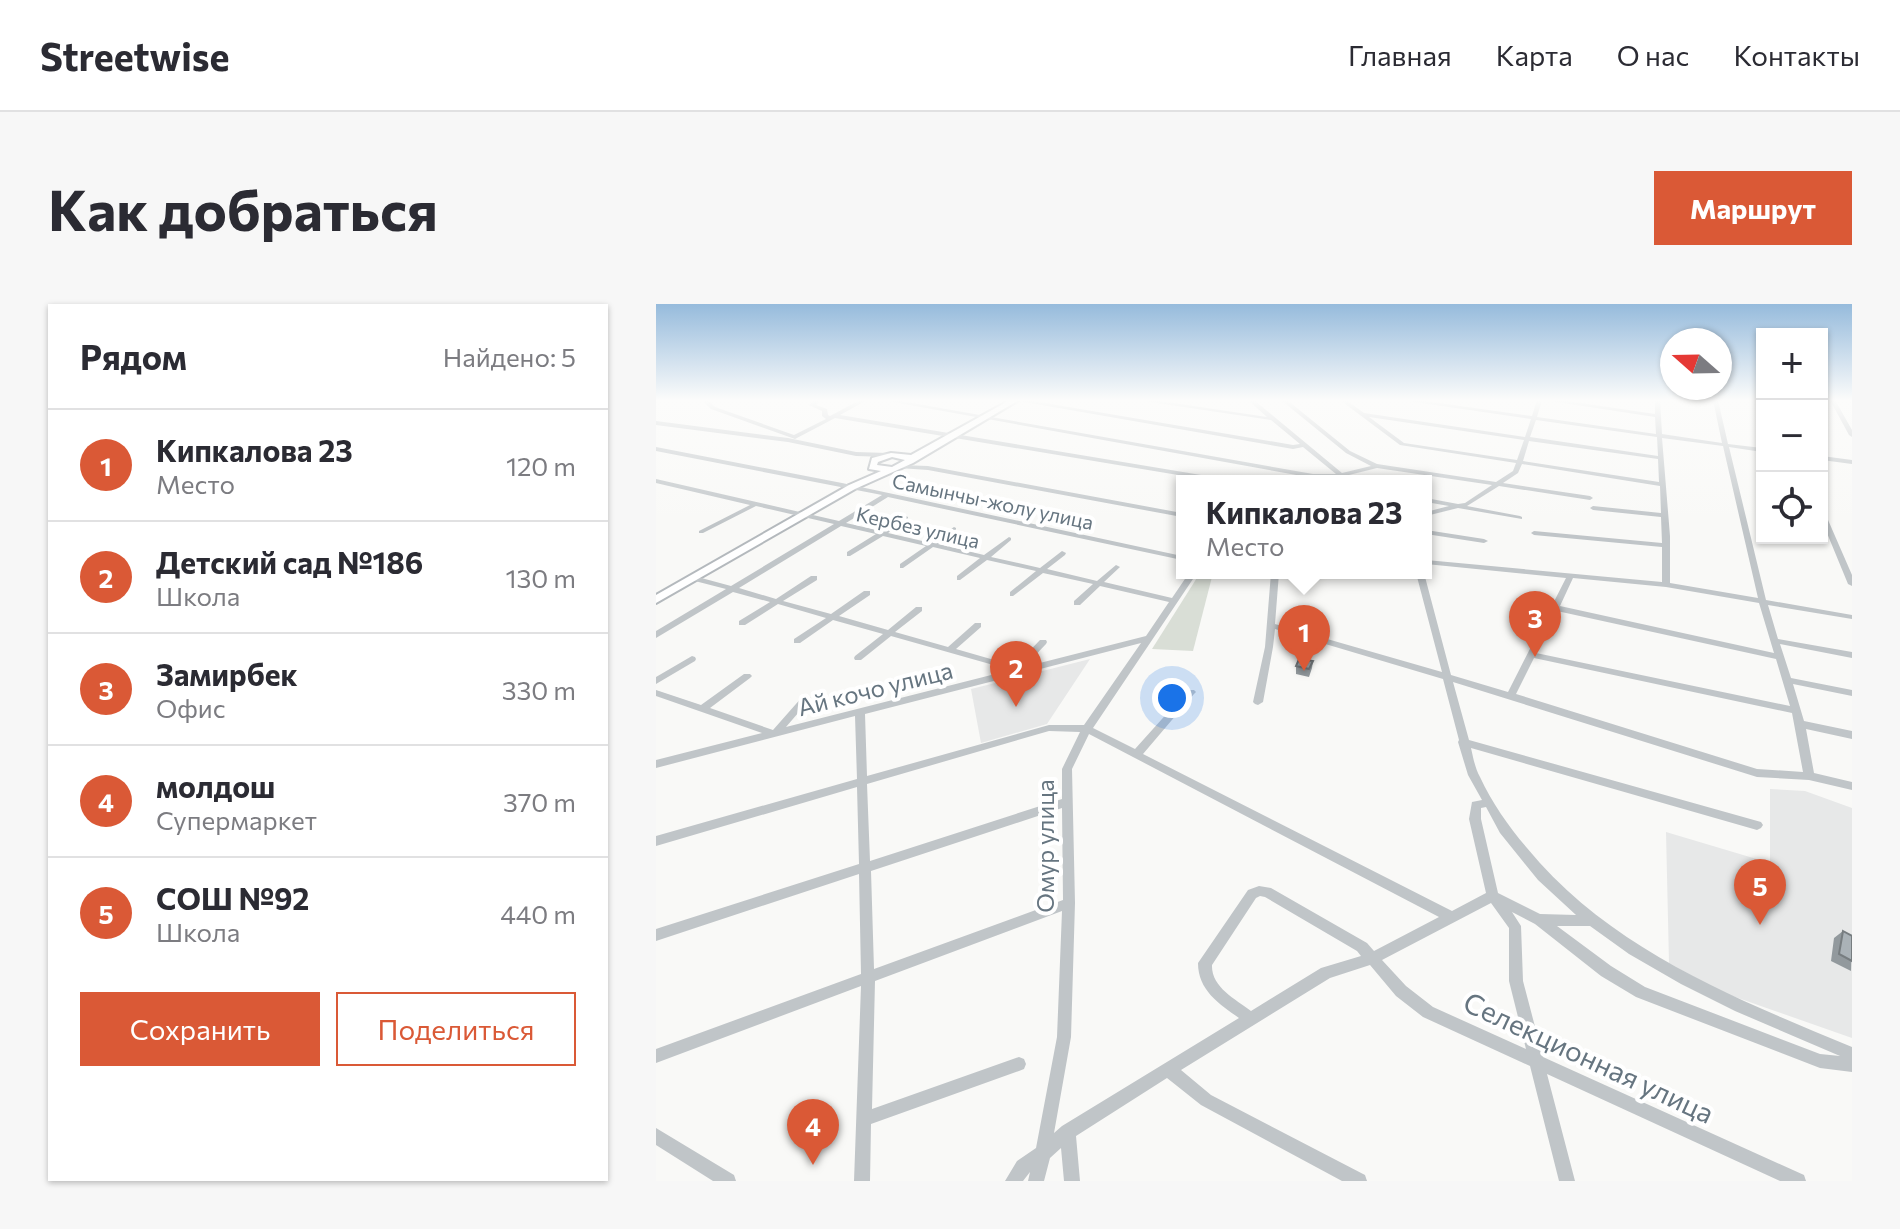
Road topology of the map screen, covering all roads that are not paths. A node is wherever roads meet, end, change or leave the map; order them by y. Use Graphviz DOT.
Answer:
graph roads {
  1 [pos="800,441"];
  2 [pos="942,441"];
  3 [pos="982,441"];
  4 [pos="1118,441"];
  5 [pos="1257,441"];
  6 [pos="1299,441"];
  7 [pos="1334,441"];
  8 [pos="1398,441"];
  9 [pos="1529,441"];
  10 [pos="1549,441"];
  11 [pos="1661,441"];
  12 [pos="1703,441"];
  13 [pos="1724,441"];
  14 [pos="935,444"];
  15 [pos="1725,444"];
  16 [pos="1304,445"];
  17 [pos="656,449"];
  18 [pos="1756,449"];
  19 [pos="856,454"];
  20 [pos="888,455"];
  21 [pos="900,455"];
  22 [pos="1662,458"];
  23 [pos="1828,459"];
  24 [pos="910,460"];
  25 [pos="1521,462"];
  26 [pos="1852,462"];
  27 [pos="873,466"];
  28 [pos="1377,466"];
  29 [pos="901,467"];
  30 [pos="928,468"];
  31 [pos="890,470"];
  32 [pos="1189,475"];
  33 [pos="1307,475"];
  34 [pos="1341,475"];
  35 [pos="1349,475"];
  36 [pos="866,479"];
  37 [pos="656,481"];
  38 [pos="1499,484"];
  39 [pos="1661,484"];
  40 [pos="671,485"];
  41 [pos="852,487"];
  42 [pos="656,492"];
  43 [pos="887,495"];
  44 [pos="1590,498"];
  45 [pos="1432,501"];
  46 [pos="754,505"];
  47 [pos="1459,507"];
  48 [pos="1593,508"];
  49 [pos="1432,513"];
  50 [pos="1176,514"];
  51 [pos="1663,515"];
  52 [pos="801,516"];
  53 [pos="906,518"];
  54 [pos="1520,518"];
  55 [pos="838,525"];
  56 [pos="1828,527"];
  57 [pos="954,529"];
  58 [pos="701,532"];
  59 [pos="1432,533"];
  60 [pos="1534,533"];
  61 [pos="879,535"];
  62 [pos="1009,539"];
  63 [pos="1484,541"];
  64 [pos="1665,545"];
  65 [pos="930,547"];
  66 [pos="1062,553"];
  67 [pos="850,554"];
  68 [pos="1176,557"];
  69 [pos="984,559"];
  70 [pos="1432,563"];
  71 [pos="903,566"];
  72 [pos="1116,567"];
  73 [pos="1039,571"];
  74 [pos="1570,577"];
  75 [pos="694,578"];
  76 [pos="814,578"];
  77 [pos="960,578"];
  78 [pos="1189,579"];
  79 [pos="1275,579"];
  80 [pos="1422,579"];
  81 [pos="1097,584"];
  82 [pos="1852,584"];
  83 [pos="1666,585"];
  84 [pos="732,588"];
  85 [pos="867,593"];
  86 [pos="1013,594"];
  87 [pos="656,600"];
  88 [pos="778,600"];
  89 [pos="1174,601"];
  90 [pos="1763,602"];
  91 [pos="1077,603"];
  92 [pos="1557,608"];
  93 [pos="919,609"];
  94 [pos="834,616"];
  95 [pos="1852,617"];
  96 [pos="742,623"];
  97 [pos="978,625"];
  98 [pos="1271,625"];
  99 [pos="891,633"];
  100 [pos="656,635"];
  101 [pos="1149,638"];
  102 [pos="797,641"];
  103 [pos="1776,641"];
  104 [pos="1043,642"];
  105 [pos="950,650"];
  106 [pos="1531,655"];
  107 [pos="1852,655"];
  108 [pos="1780,657"];
  109 [pos="858,658"];
  110 [pos="692,659"];
  111 [pos="1021,670"];
  112 [pos="747,676"];
  113 [pos="1446,676"];
  114 [pos="1786,680"];
  115 [pos="656,681"];
  116 [pos="1191,692"];
  117 [pos="656,693"];
  118 [pos="1852,693"];
  119 [pos="1511,696"];
  120 [pos="806,698"];
  121 [pos="1258,702"];
  122 [pos="702,709"];
  123 [pos="1796,711"];
  124 [pos="860,712"];
  125 [pos="1800,724"];
  126 [pos="1087,729"];
  127 [pos="775,734"];
  128 [pos="1852,735"];
  129 [pos="1463,742"];
  130 [pos="1137,754"];
  131 [pos="656,764"];
  132 [pos="1809,776"];
  133 [pos="864,782"];
  134 [pos="1852,786"];
  135 [pos="1067,802"];
  136 [pos="1486,803"];
  137 [pos="1757,825"];
  138 [pos="656,841"];
  139 [pos="865,867"];
  140 [pos="1493,896"];
  141 [pos="1069,903"];
  142 [pos="1449,916"];
  143 [pos="1539,920"];
  144 [pos="1589,921"];
  145 [pos="656,935"];
  146 [pos="1373,958"];
  147 [pos="868,976"];
  148 [pos="1251,1019"];
  149 [pos="1852,1054"];
  150 [pos="656,1056"];
  151 [pos="1535,1061"];
  152 [pos="1019,1064"];
  153 [pos="1852,1065"];
  154 [pos="1168,1069"];
  155 [pos="864,1119"];
  156 [pos="1068,1132"];
  157 [pos="656,1136"];
  158 [pos="1043,1153"];
  159 [pos="728,1181"];
  160 [pos="862,1181"];
  161 [pos="1013,1181"];
  162 [pos="1036,1181"];
  163 [pos="1072,1181"];
  164 [pos="1359,1181"];
  165 [pos="1567,1181"];
  166 [pos="1798,1181"];
  1 -- 19 [label="street"];
  2 -- 14 [label="main road"];
  3 -- 32 [label="street"];
  4 -- 33 [label="street"];
  5 -- 16 [label="street"];
  6 -- 16 [label="street"];
  7 -- 28 [label="street"];
  8 -- 25 [label="street"];
  9 -- 25 [label="street"];
  10 -- 22 [label="street"];
  11 -- 22 [label="street"];
  12 -- 15 [label="street"];
  13 -- 15 [label="street"];
  14 -- 21 [label="main road"];
  14 -- 24 [label="main road"];
  15 -- 18 [label="street"];
  15 -- 90 [label="street"];
  16 -- 34 [label="street"];
  17 -- 41 [label="street, Самынчы-жолу улица"];
  19 -- 20 [label="street"];
  19 -- 27 [label="street"];
  20 -- 21 [label="main road"];
  20 -- 27 [label="main road"];
  21 -- 24 [label="main road"];
  22 -- 39 [label="street"];
  23 -- 26 [label="street"];
  24 -- 29 [label="main road"];
  24 -- 30 [label="street"];
  25 -- 38 [label="street"];
  25 -- 39 [label="street"];
  27 -- 31 [label="main road"];
  27 -- 36 [label="main road"];
  28 -- 35 [label="street"];
  28 -- 38 [label="street"];
  29 -- 30 [label="street"];
  29 -- 31 [label="main road"];
  30 -- 50 [label="street"];
  31 -- 36 [label="main road"];
  36 -- 41 [label="main road"];
  37 -- 40 [label="street, Кербез улица"];
  38 -- 44 [label="street"];
  38 -- 47 [label="street"];
  39 -- 51 [label="street"];
  40 -- 42 [label="street"];
  40 -- 46 [label="street, Кербез улица"];
  41 -- 43 [label="street, Самынчы-жолу улица"];
  41 -- 52 [label="main road"];
  43 -- 55 [label="street"];
  43 -- 68 [label="street, Самынчы-жолу улица"];
  45 -- 47 [label="street"];
  46 -- 52 [label="street, Кербез улица"];
  46 -- 58 [label="street"];
  47 -- 49 [label="street"];
  47 -- 54 [label="street"];
  48 -- 51 [label="street"];
  51 -- 64 [label="street"];
  52 -- 55 [label="street, Кербез улица"];
  52 -- 75 [label="main road"];
  53 -- 61 [label="street"];
  55 -- 61 [label="street, Кербез улица"];
  55 -- 84 [label="street"];
  56 -- 82 [label="street"];
  57 -- 65 [label="street"];
  59 -- 63 [label="street"];
  60 -- 64 [label="street"];
  61 -- 65 [label="street, Кербез улица"];
  61 -- 67 [label="street"];
  62 -- 69 [label="street"];
  64 -- 83 [label="street"];
  65 -- 69 [label="street, Кербез улица"];
  65 -- 71 [label="street"];
  66 -- 73 [label="street"];
  69 -- 73 [label="street, Кербез улица"];
  69 -- 77 [label="street"];
  70 -- 74 [label="street"];
  72 -- 81 [label="street"];
  73 -- 81 [label="street, Кербез улица"];
  73 -- 86 [label="street"];
  74 -- 83 [label="street"];
  74 -- 92 [label="street"];
  75 -- 84 [label="street"];
  75 -- 87 [label="main road"];
  76 -- 88 [label="street"];
  78 -- 89 [label="street, Омур улица"];
  79 -- 98 [label="street"];
  80 -- 113 [label="street"];
  81 -- 89 [label="street, Кербез улица"];
  81 -- 91 [label="street"];
  83 -- 90 [label="street"];
  84 -- 88 [label="street"];
  84 -- 100 [label="street"];
  85 -- 94 [label="street"];
  88 -- 94 [label="street"];
  88 -- 96 [label="street"];
  89 -- 101 [label="street, Омур улица"];
  90 -- 95 [label="street"];
  90 -- 103 [label="street"];
  92 -- 106 [label="street"];
  92 -- 108 [label="street"];
  93 -- 99 [label="street"];
  94 -- 99 [label="street"];
  94 -- 102 [label="street"];
  97 -- 105 [label="street"];
  98 -- 113 [label="street"];
  98 -- 121 [label="street"];
  99 -- 105 [label="street"];
  99 -- 109 [label="street"];
  101 -- 111 [label="street, Ай кочо улица"];
  101 -- 126 [label="street, Омур улица"];
  103 -- 107 [label="street"];
  103 -- 108 [label="street"];
  104 -- 111 [label="street"];
  105 -- 111 [label="street"];
  106 -- 119 [label="street"];
  106 -- 123 [label="street"];
  108 -- 114 [label="street"];
  110 -- 115 [label="street"];
  111 -- 124 [label="street, Ай кочо улица"];
  112 -- 122 [label="street"];
  113 -- 119 [label="street"];
  113 -- 129 [label="street"];
  114 -- 118 [label="street"];
  114 -- 123 [label="street"];
  116 -- 130 [label="street"];
  117 -- 122 [label="street"];
  119 -- 132 [label="street"];
  120 -- 127 [label="street"];
  122 -- 127 [label="street"];
  123 -- 125 [label="street"];
  124 -- 127 [label="street, Ай кочо улица"];
  124 -- 133 [label="street"];
  125 -- 128 [label="street"];
  125 -- 132 [label="street"];
  126 -- 130 [label="street"];
  126 -- 133 [label="street"];
  126 -- 135 [label="street, Омур улица"];
  127 -- 131 [label="street, Ай кочо улица"];
  129 -- 136 [label="street"];
  129 -- 137 [label="street"];
  130 -- 142 [label="street"];
  132 -- 134 [label="street"];
  133 -- 138 [label="street"];
  133 -- 139 [label="street"];
  135 -- 139 [label="street"];
  135 -- 141 [label="street, Омур улица"];
  136 -- 140 [label="street"];
  136 -- 144 [label="street"];
  139 -- 145 [label="street"];
  139 -- 147 [label="street"];
  140 -- 142 [label="street"];
  140 -- 143 [label="street"];
  140 -- 151 [label="street"];
  141 -- 147 [label="street"];
  141 -- 158 [label="street, Омур улица"];
  142 -- 146 [label="street"];
  143 -- 144 [label="street"];
  143 -- 153 [label="street"];
  144 -- 149 [label="street"];
  146 -- 148 [label="street"];
  146 -- 148 [label="street, Селекционная улица"];
  146 -- 151 [label="street, Селекционная улица"];
  147 -- 150 [label="street"];
  147 -- 155 [label="street"];
  148 -- 154 [label="street"];
  151 -- 165 [label="street"];
  151 -- 166 [label="street, Селекционная улица"];
  152 -- 155 [label="street"];
  154 -- 156 [label="street"];
  154 -- 164 [label="street"];
  155 -- 160 [label="street"];
  156 -- 158 [label="street"];
  156 -- 163 [label="street"];
  157 -- 159 [label="street"];
  158 -- 161 [label="street"];
  158 -- 162 [label="street, Омур улица"];
}
